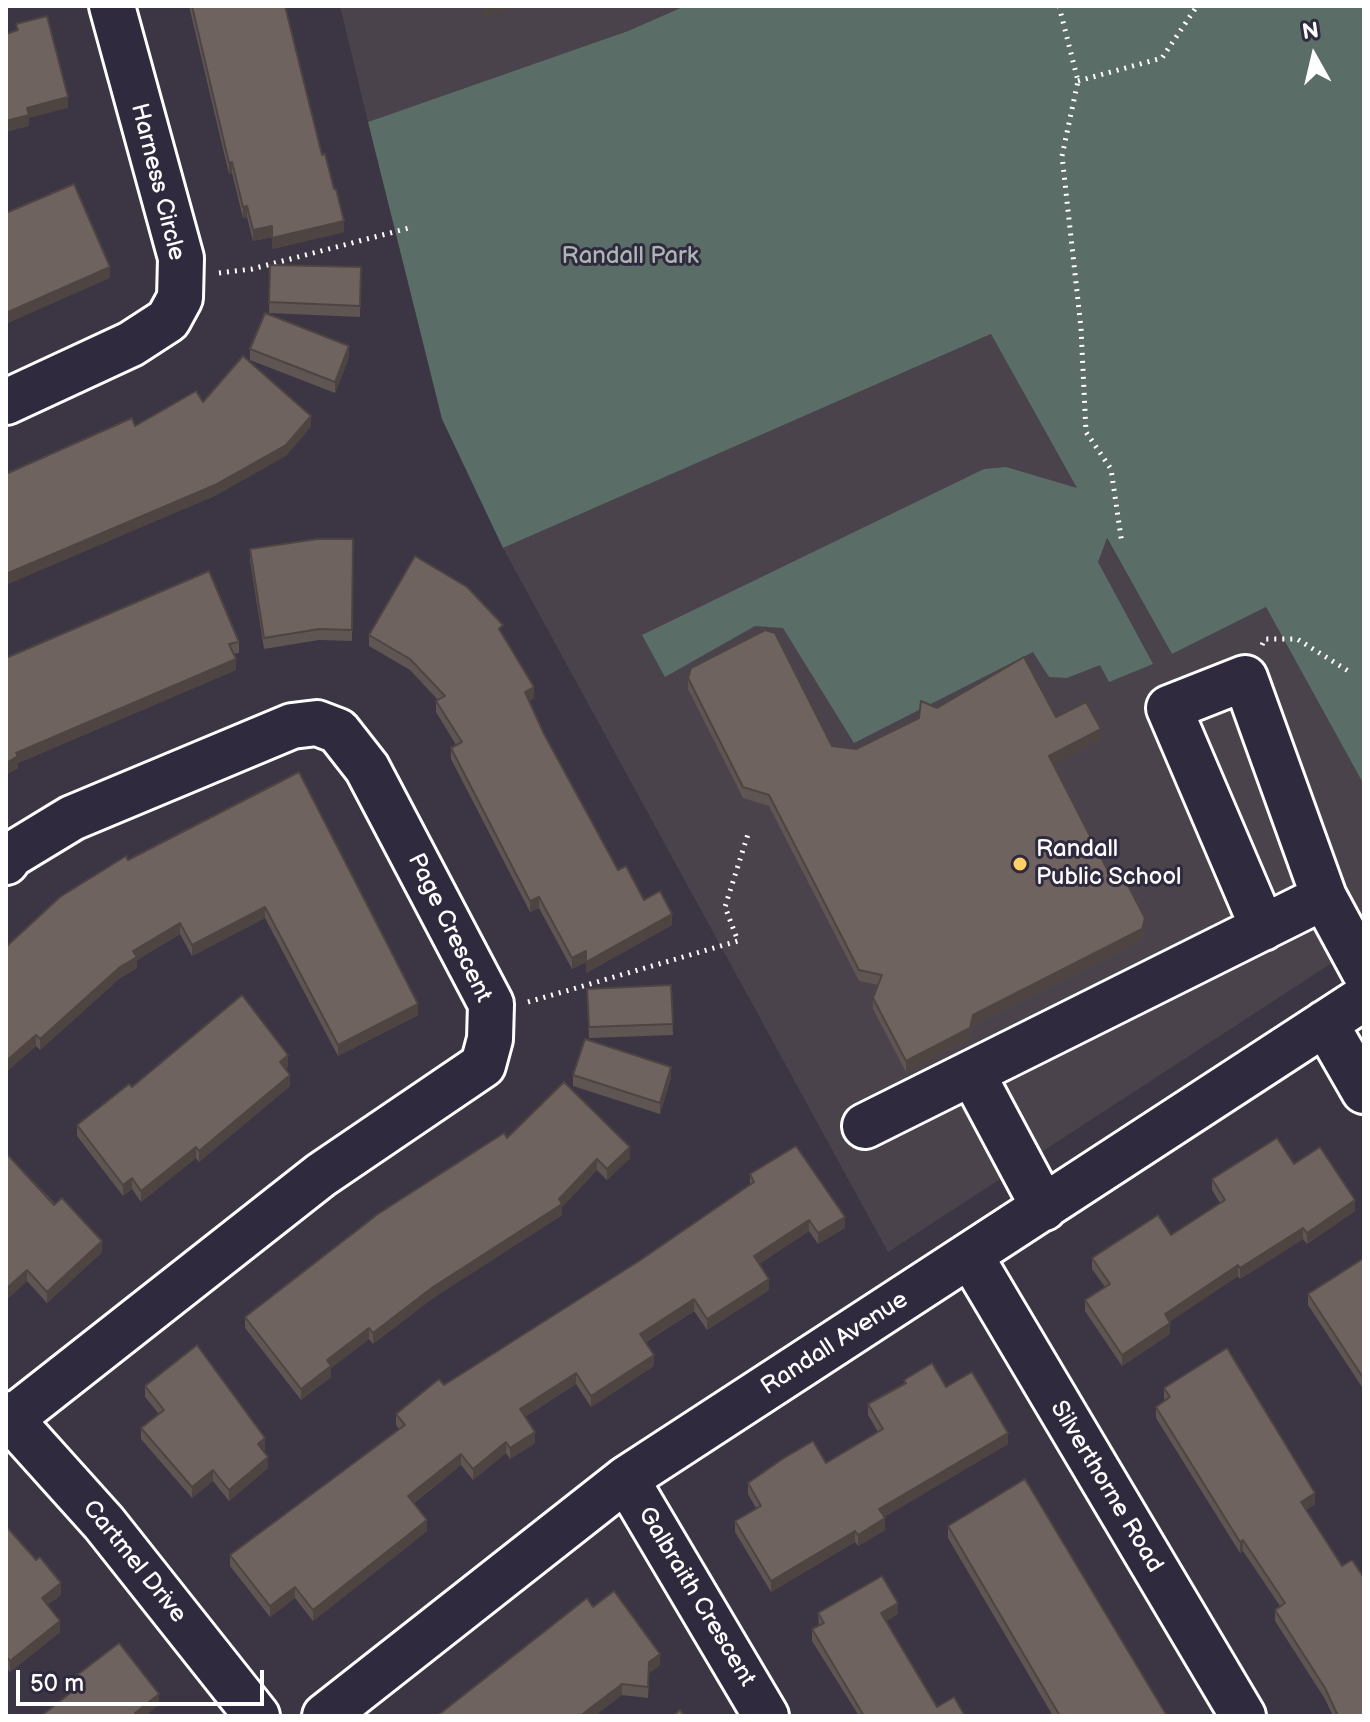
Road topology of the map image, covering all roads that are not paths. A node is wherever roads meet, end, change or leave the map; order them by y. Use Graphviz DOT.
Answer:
graph roads {
  1 [pos="112,6"];
  2 [pos="6,402"];
  3 [pos="6,862"];
  4 [pos="1324,897"];
  5 [pos="1263,928"];
  6 [pos="1364,971"];
  7 [pos="1364,998"];
  8 [pos="1325,1023"];
  9 [pos="972,1073"];
  10 [pos="1364,1091"];
  11 [pos="865,1126"];
  12 [pos="1044,1208"];
  13 [pos="971,1257"];
  14 [pos="9,1416"];
  15 [pos="626,1479"];
  16 [pos="257,1716"];
  17 [pos="325,1716"];
  18 [pos="766,1716"];
  19 [pos="1243,1716"];
  1 -- 2 [label="street, Harness Circle"];
  3 -- 14 [label="street, Page Crescent"];
  4 -- 5 [label="street"];
  4 -- 5 [label="street"];
  4 -- 6 [label="street"];
  5 -- 9 [label="street"];
  7 -- 8 [label="street, Randall Avenue"];
  8 -- 10 [label="street"];
  8 -- 12 [label="street, Randall Avenue"];
  9 -- 11 [label="street"];
  9 -- 12 [label="street"];
  12 -- 13 [label="street, Randall Avenue"];
  13 -- 15 [label="street, Randall Avenue"];
  13 -- 19 [label="street, Silverthorne Road"];
  14 -- 16 [label="street, Cartmel Drive"];
  15 -- 17 [label="street, Randall Avenue"];
  15 -- 18 [label="street, Galbraith Crescent"];
}
